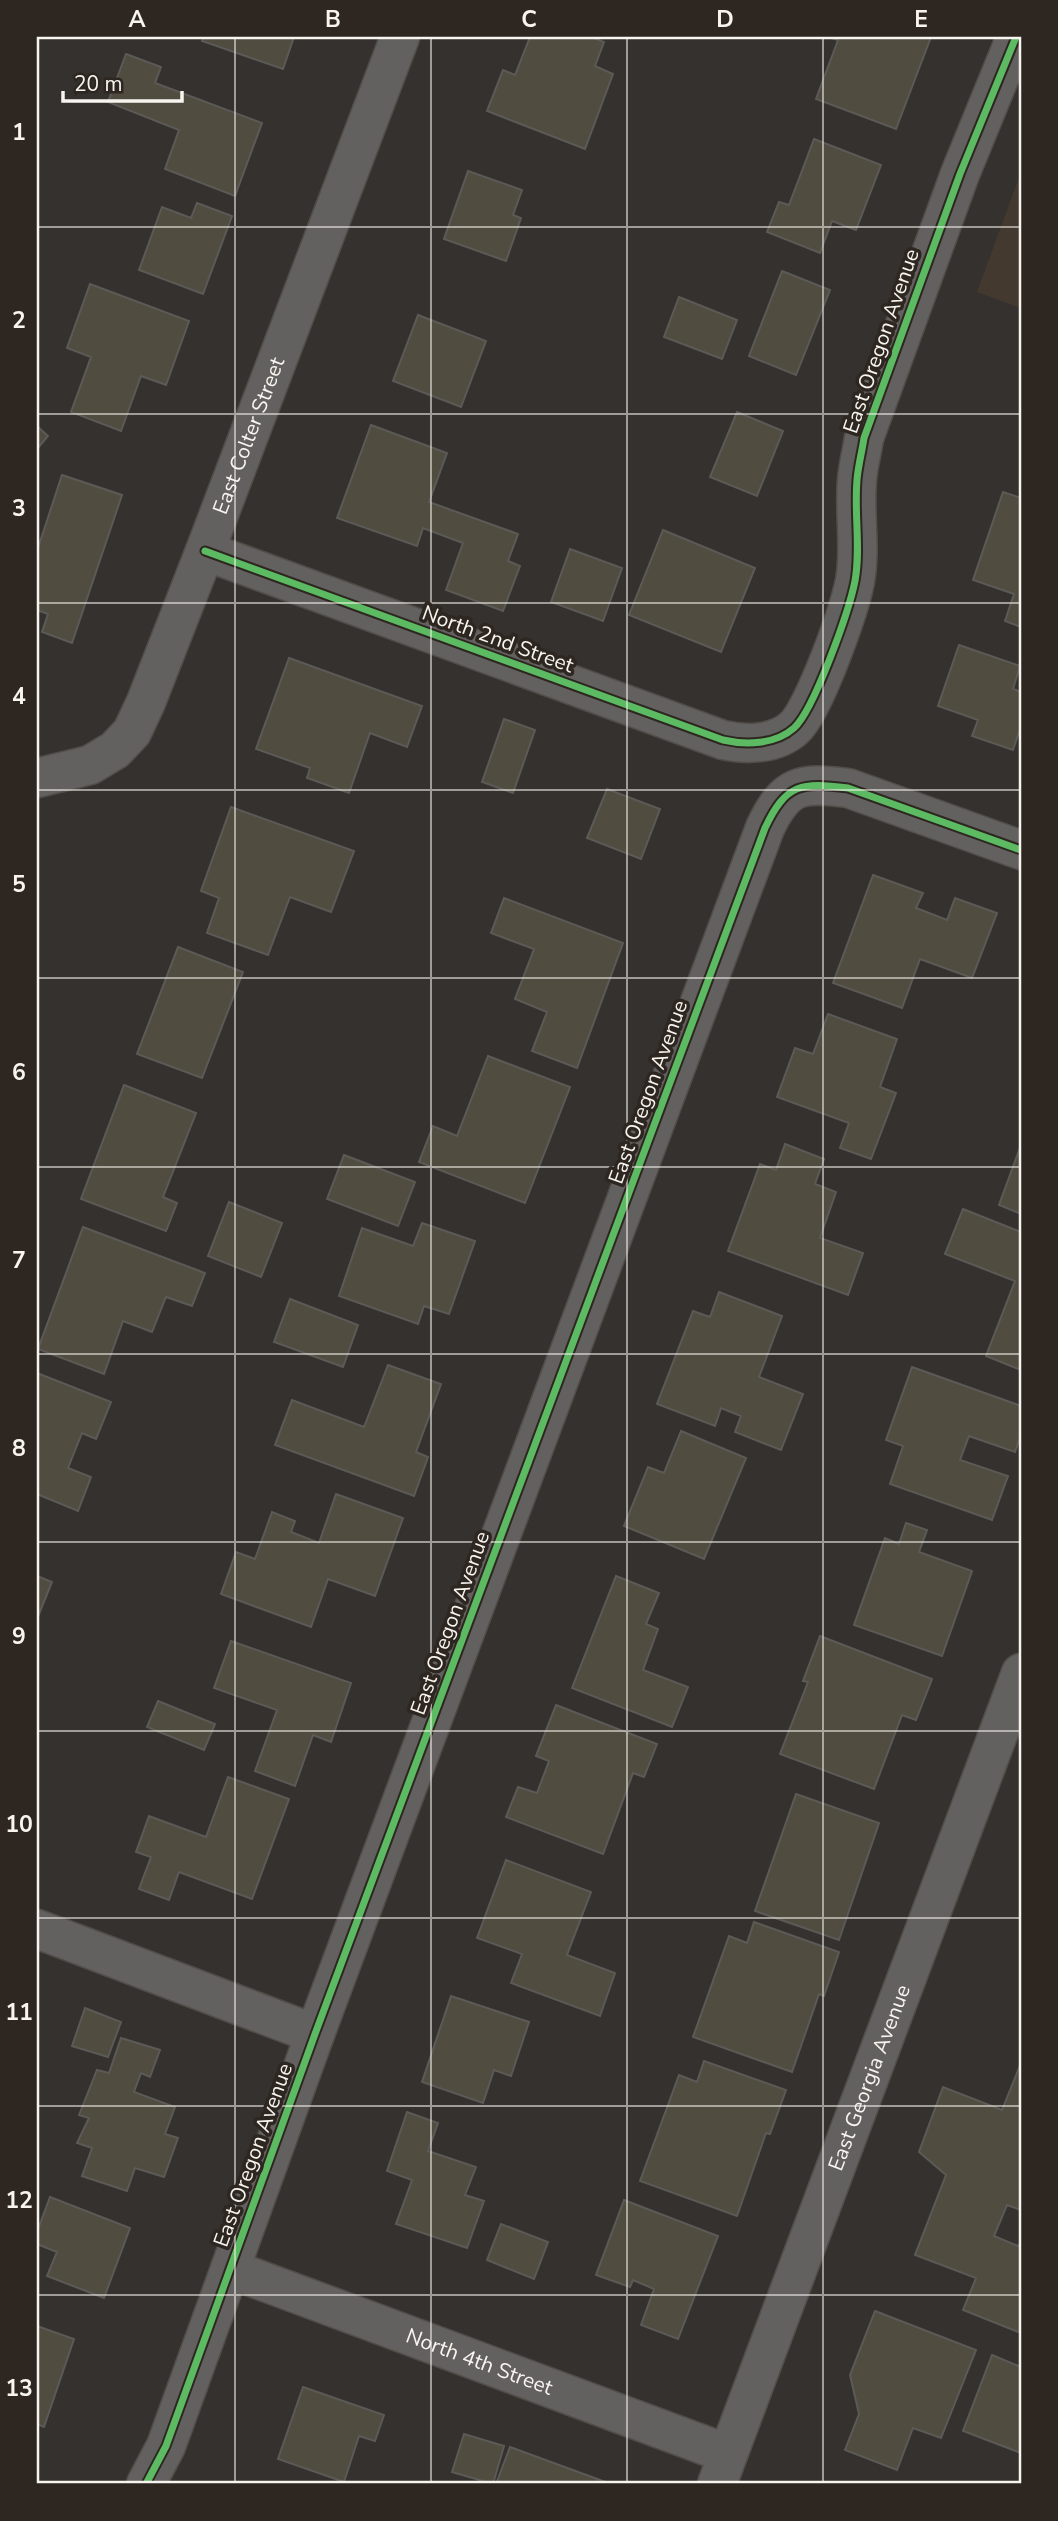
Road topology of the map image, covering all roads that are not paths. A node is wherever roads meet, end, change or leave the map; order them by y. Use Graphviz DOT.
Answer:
graph roads {
  1 [pos="400,37"];
  2 [pos="1016,37"];
  3 [pos="205,551"];
  4 [pos="781,736"];
  5 [pos="37,778"];
  6 [pos="1021,850"];
  7 [pos="1021,1672"];
  8 [pos="37,1929"];
  9 [pos="315,2034"];
  10 [pos="230,2269"];
  11 [pos="722,2469"];
  12 [pos="146,2484"];
  1 -- 3 [label="street, East Colter Street"];
  2 -- 4 [label="street, East Oregon Avenue"];
  3 -- 4 [label="street, North 2nd Street"];
  3 -- 5 [label="street, East Colter Street"];
  6 -- 9 [label="street, East Oregon Avenue"];
  7 -- 11 [label="street, East Georgia Avenue"];
  8 -- 9 [label="street"];
  9 -- 10 [label="street, East Oregon Avenue"];
  10 -- 11 [label="street, North 4th Street"];
  10 -- 12 [label="street, East Oregon Avenue"];
}
